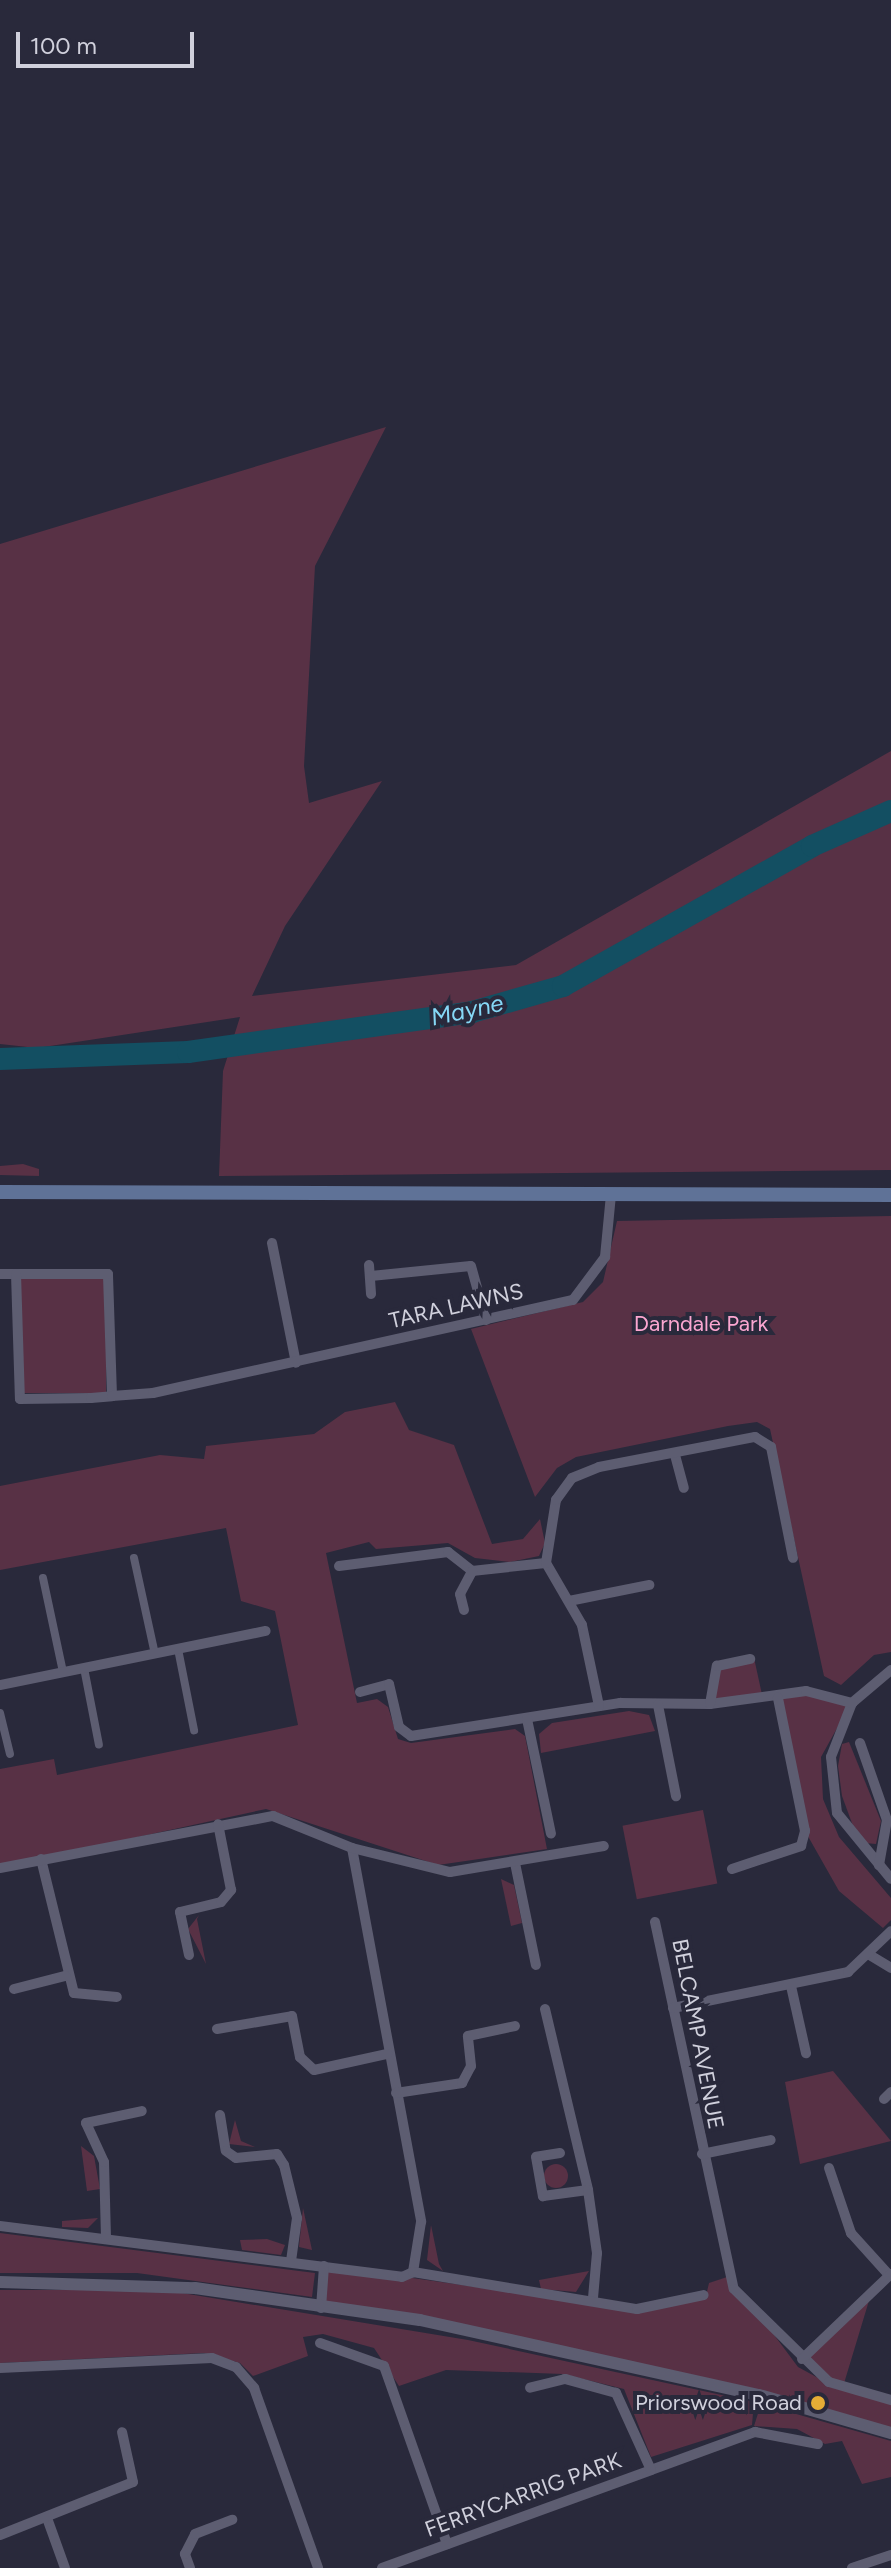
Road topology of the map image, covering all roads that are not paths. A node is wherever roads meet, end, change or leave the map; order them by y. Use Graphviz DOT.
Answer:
graph roads {
  1 [pos="0,1192"];
  2 [pos="611,1195"];
  3 [pos="891,1195"];
  4 [pos="272,1243"];
  5 [pos="0,1274"];
  6 [pos="16,1274"];
  7 [pos="371,1294"];
  8 [pos="486,1320"];
  9 [pos="296,1363"];
  10 [pos="112,1396"];
  11 [pos="675,1455"];
  12 [pos="684,1488"];
  13 [pos="134,1558"];
  14 [pos="793,1558"];
  15 [pos="546,1563"];
  16 [pos="339,1566"];
  17 [pos="472,1571"];
  18 [pos="43,1578"];
  19 [pos="649,1585"];
  20 [pos="569,1601"];
  21 [pos="464,1610"];
  22 [pos="266,1631"];
  23 [pos="178,1649"];
  24 [pos="155,1654"];
  25 [pos="750,1659"];
  26 [pos="84,1668"];
  27 [pos="891,1670"];
  28 [pos="63,1672"];
  29 [pos="0,1685"];
  30 [pos="360,1692"];
  31 [pos="778,1698"];
  32 [pos="852,1703"];
  33 [pos="710,1704"];
  34 [pos="658,1705"];
  35 [pos="599,1706"];
  36 [pos="0,1713"];
  37 [pos="527,1719"];
  38 [pos="194,1730"];
  39 [pos="860,1743"];
  40 [pos="99,1745"];
  41 [pos="10,1754"];
  42 [pos="891,1794"];
  43 [pos="676,1796"];
  44 [pos="879,1798"];
  45 [pos="218,1824"];
  46 [pos="551,1834"];
  47 [pos="604,1846"];
  48 [pos="352,1848"];
  49 [pos="888,1851"];
  50 [pos="41,1859"];
  51 [pos="515,1863"];
  52 [pos="879,1865"];
  53 [pos="0,1868"];
  54 [pos="732,1869"];
  55 [pos="891,1879"];
  56 [pos="655,1922"];
  57 [pos="891,1931"];
  58 [pos="868,1954"];
  59 [pos="189,1955"];
  60 [pos="536,1965"];
  61 [pos="891,1968"];
  62 [pos="65,1976"];
  63 [pos="791,1986"];
  64 [pos="14,1989"];
  65 [pos="117,1997"];
  66 [pos="673,2008"];
  67 [pos="545,2009"];
  68 [pos="515,2026"];
  69 [pos="217,2029"];
  70 [pos="806,2053"];
  71 [pos="387,2054"];
  72 [pos="396,2093"];
  73 [pos="142,2111"];
  74 [pos="220,2115"];
  75 [pos="771,2140"];
  76 [pos="560,2153"];
  77 [pos="702,2154"];
  78 [pos="829,2168"];
  79 [pos="588,2190"];
  80 [pos="0,2226"];
  81 [pos="106,2238"];
  82 [pos="291,2261"];
  83 [pos="324,2266"];
  84 [pos="413,2272"];
  85 [pos="890,2274"];
  86 [pos="0,2282"];
  87 [pos="704,2295"];
  88 [pos="593,2298"];
  89 [pos="321,2308"];
  90 [pos="320,2343"];
  91 [pos="802,2359"];
  92 [pos="0,2368"];
  93 [pos="530,2388"];
  94 [pos="891,2400"];
  95 [pos="122,2432"];
  96 [pos="891,2433"];
  97 [pos="818,2444"];
  98 [pos="651,2470"];
  99 [pos="47,2518"];
  100 [pos="232,2520"];
  101 [pos="0,2535"];
  102 [pos="447,2544"];
  103 [pos="891,2555"];
  104 [pos="65,2568"];
  105 [pos="190,2568"];
  106 [pos="318,2568"];
  107 [pos="382,2568"];
  108 [pos="852,2568"];
  1 -- 2 [label="main road"];
  2 -- 3 [label="main road"];
  2 -- 8 [label="street, TARA LAWNS"];
  4 -- 9 [label="street"];
  5 -- 6 [label="street"];
  6 -- 10 [label="street"];
  6 -- 10 [label="street, TARA LAWNS"];
  7 -- 8 [label="street"];
  8 -- 9 [label="street, TARA LAWNS"];
  9 -- 10 [label="street, TARA LAWNS"];
  11 -- 12 [label="street"];
  11 -- 14 [label="street"];
  11 -- 15 [label="street"];
  13 -- 24 [label="street"];
  15 -- 17 [label="street"];
  15 -- 20 [label="street"];
  16 -- 17 [label="street"];
  17 -- 21 [label="street"];
  18 -- 28 [label="street"];
  19 -- 20 [label="street"];
  20 -- 35 [label="street"];
  22 -- 23 [label="street"];
  23 -- 24 [label="street"];
  23 -- 38 [label="street"];
  24 -- 26 [label="street"];
  25 -- 33 [label="street"];
  26 -- 28 [label="street"];
  26 -- 40 [label="street"];
  27 -- 32 [label="street"];
  28 -- 29 [label="street"];
  30 -- 37 [label="street"];
  31 -- 32 [label="street"];
  31 -- 33 [label="street"];
  31 -- 54 [label="street"];
  32 -- 52 [label="street"];
  33 -- 34 [label="street"];
  34 -- 35 [label="street"];
  34 -- 43 [label="street"];
  35 -- 37 [label="street"];
  36 -- 41 [label="street"];
  37 -- 46 [label="street"];
  39 -- 44 [label="street"];
  42 -- 44 [label="street"];
  44 -- 49 [label="street"];
  45 -- 48 [label="street"];
  45 -- 50 [label="street"];
  45 -- 59 [label="street"];
  47 -- 51 [label="street"];
  48 -- 51 [label="street"];
  48 -- 71 [label="street"];
  49 -- 52 [label="street"];
  50 -- 53 [label="street"];
  50 -- 62 [label="street"];
  51 -- 60 [label="street"];
  52 -- 55 [label="street"];
  56 -- 66 [label="street, BELCAMP AVENUE"];
  57 -- 58 [label="street"];
  58 -- 61 [label="street"];
  58 -- 63 [label="street"];
  62 -- 64 [label="street"];
  62 -- 65 [label="street"];
  63 -- 66 [label="street"];
  63 -- 70 [label="street"];
  66 -- 77 [label="street, BELCAMP AVENUE"];
  67 -- 79 [label="street"];
  68 -- 72 [label="street"];
  69 -- 71 [label="street"];
  71 -- 72 [label="street"];
  72 -- 84 [label="street"];
  73 -- 81 [label="street"];
  74 -- 82 [label="street"];
  75 -- 77 [label="street, BELCAMP AVENUE"];
  76 -- 79 [label="street"];
  77 -- 91 [label="street, BELCAMP AVENUE"];
  78 -- 85 [label="street"];
  79 -- 88 [label="street"];
  80 -- 81 [label="street"];
  81 -- 82 [label="street"];
  82 -- 83 [label="street"];
  83 -- 84 [label="street"];
  83 -- 89 [label="street"];
  84 -- 88 [label="street"];
  85 -- 91 [label="street"];
  86 -- 89 [label="street"];
  87 -- 88 [label="street"];
  89 -- 96 [label="street"];
  90 -- 102 [label="street"];
  91 -- 94 [label="street, BELCAMP AVENUE"];
  92 -- 106 [label="street"];
  93 -- 98 [label="street, FERRYCARRIG PARK"];
  95 -- 99 [label="street"];
  97 -- 98 [label="street"];
  98 -- 102 [label="street, FERRYCARRIG PARK"];
  99 -- 101 [label="street"];
  99 -- 104 [label="street"];
  100 -- 105 [label="street"];
  102 -- 107 [label="street, FERRYCARRIG PARK"];
  103 -- 108 [label="street"];
}
